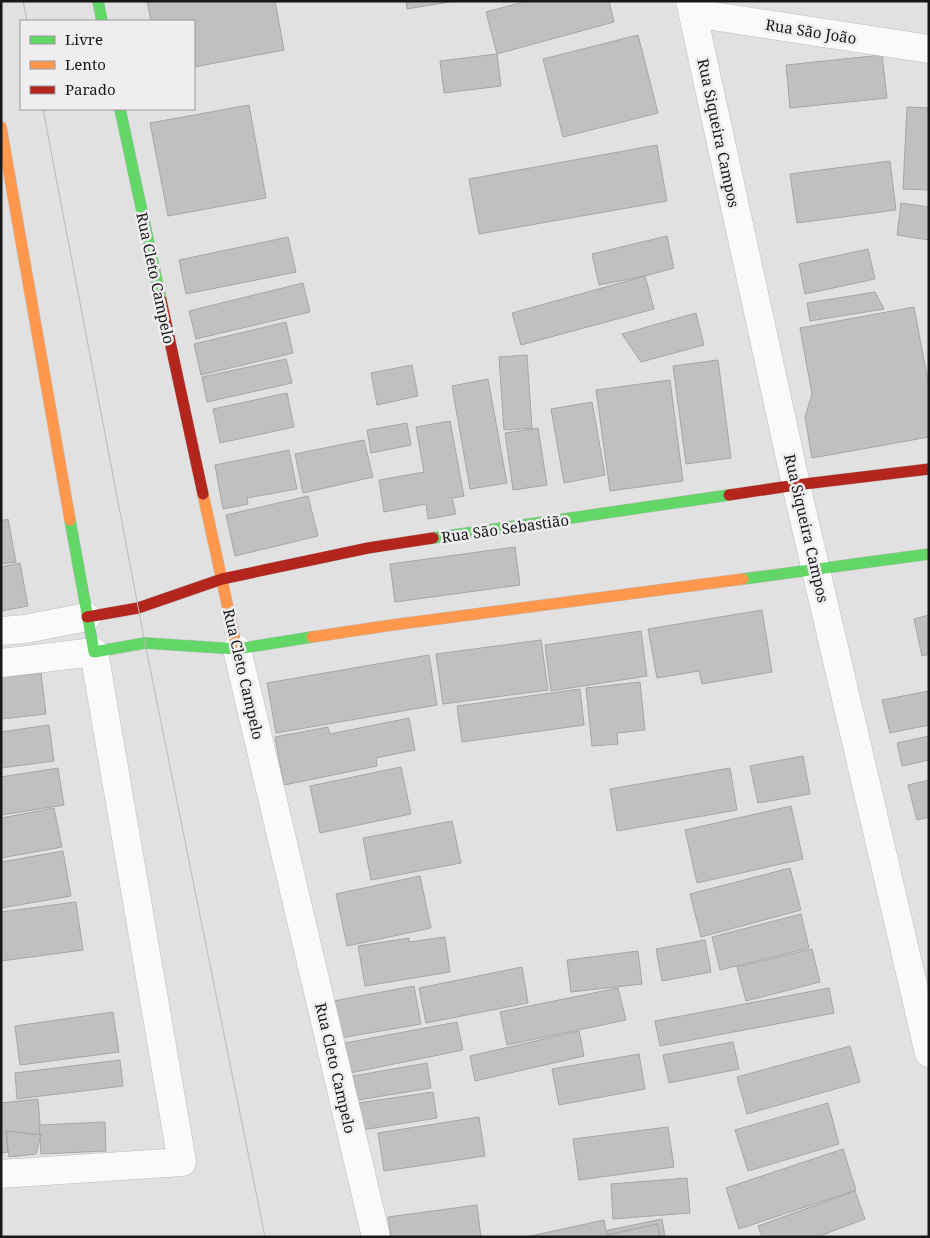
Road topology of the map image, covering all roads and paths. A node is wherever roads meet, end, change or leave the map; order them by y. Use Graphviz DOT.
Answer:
graph roads {
  1 [pos="98,1"];
  2 [pos="691,7"];
  3 [pos="102,20"];
  4 [pos="929,48"];
  5 [pos="120,110"];
  6 [pos="1,127"];
  7 [pos="929,469"];
  8 [pos="796,485"];
  9 [pos="929,554"];
  10 [pos="816,570"];
  11 [pos="222,580"];
  12 [pos="87,617"];
  13 [pos="1,631"];
  14 [pos="237,650"];
  15 [pos="94,652"];
  16 [pos="1,663"];
  17 [pos="929,1054"];
  18 [pos="1,1174"];
  19 [pos="376,1237"];
  1 -- 3 [label="main road"];
  2 -- 4 [label="street, Rua São João"];
  2 -- 8 [label="street, Rua Siqueira Campos"];
  5 -- 11 [label="main road, Rua Cleto Campelo"];
  6 -- 12 [label="main road"];
  7 -- 8 [label="main road, Rua São Sebastião"];
  8 -- 10 [label="street, Rua Siqueira Campos"];
  8 -- 11 [label="main road, Rua São Sebastião"];
  9 -- 10 [label="main road"];
  10 -- 14 [label="main road"];
  10 -- 17 [label="street, Rua Siqueira Campos"];
  11 -- 12 [label="main road, Rua São Sebastião"];
  11 -- 14 [label="main road, Rua Cleto Campelo"];
  12 -- 13 [label="street, Rua São Sebastião"];
  12 -- 15 [label="main road"];
  14 -- 15 [label="main road"];
  14 -- 19 [label="street, Rua Cleto Campelo"];
  15 -- 16 [label="street"];
  15 -- 18 [label="street"];
}
